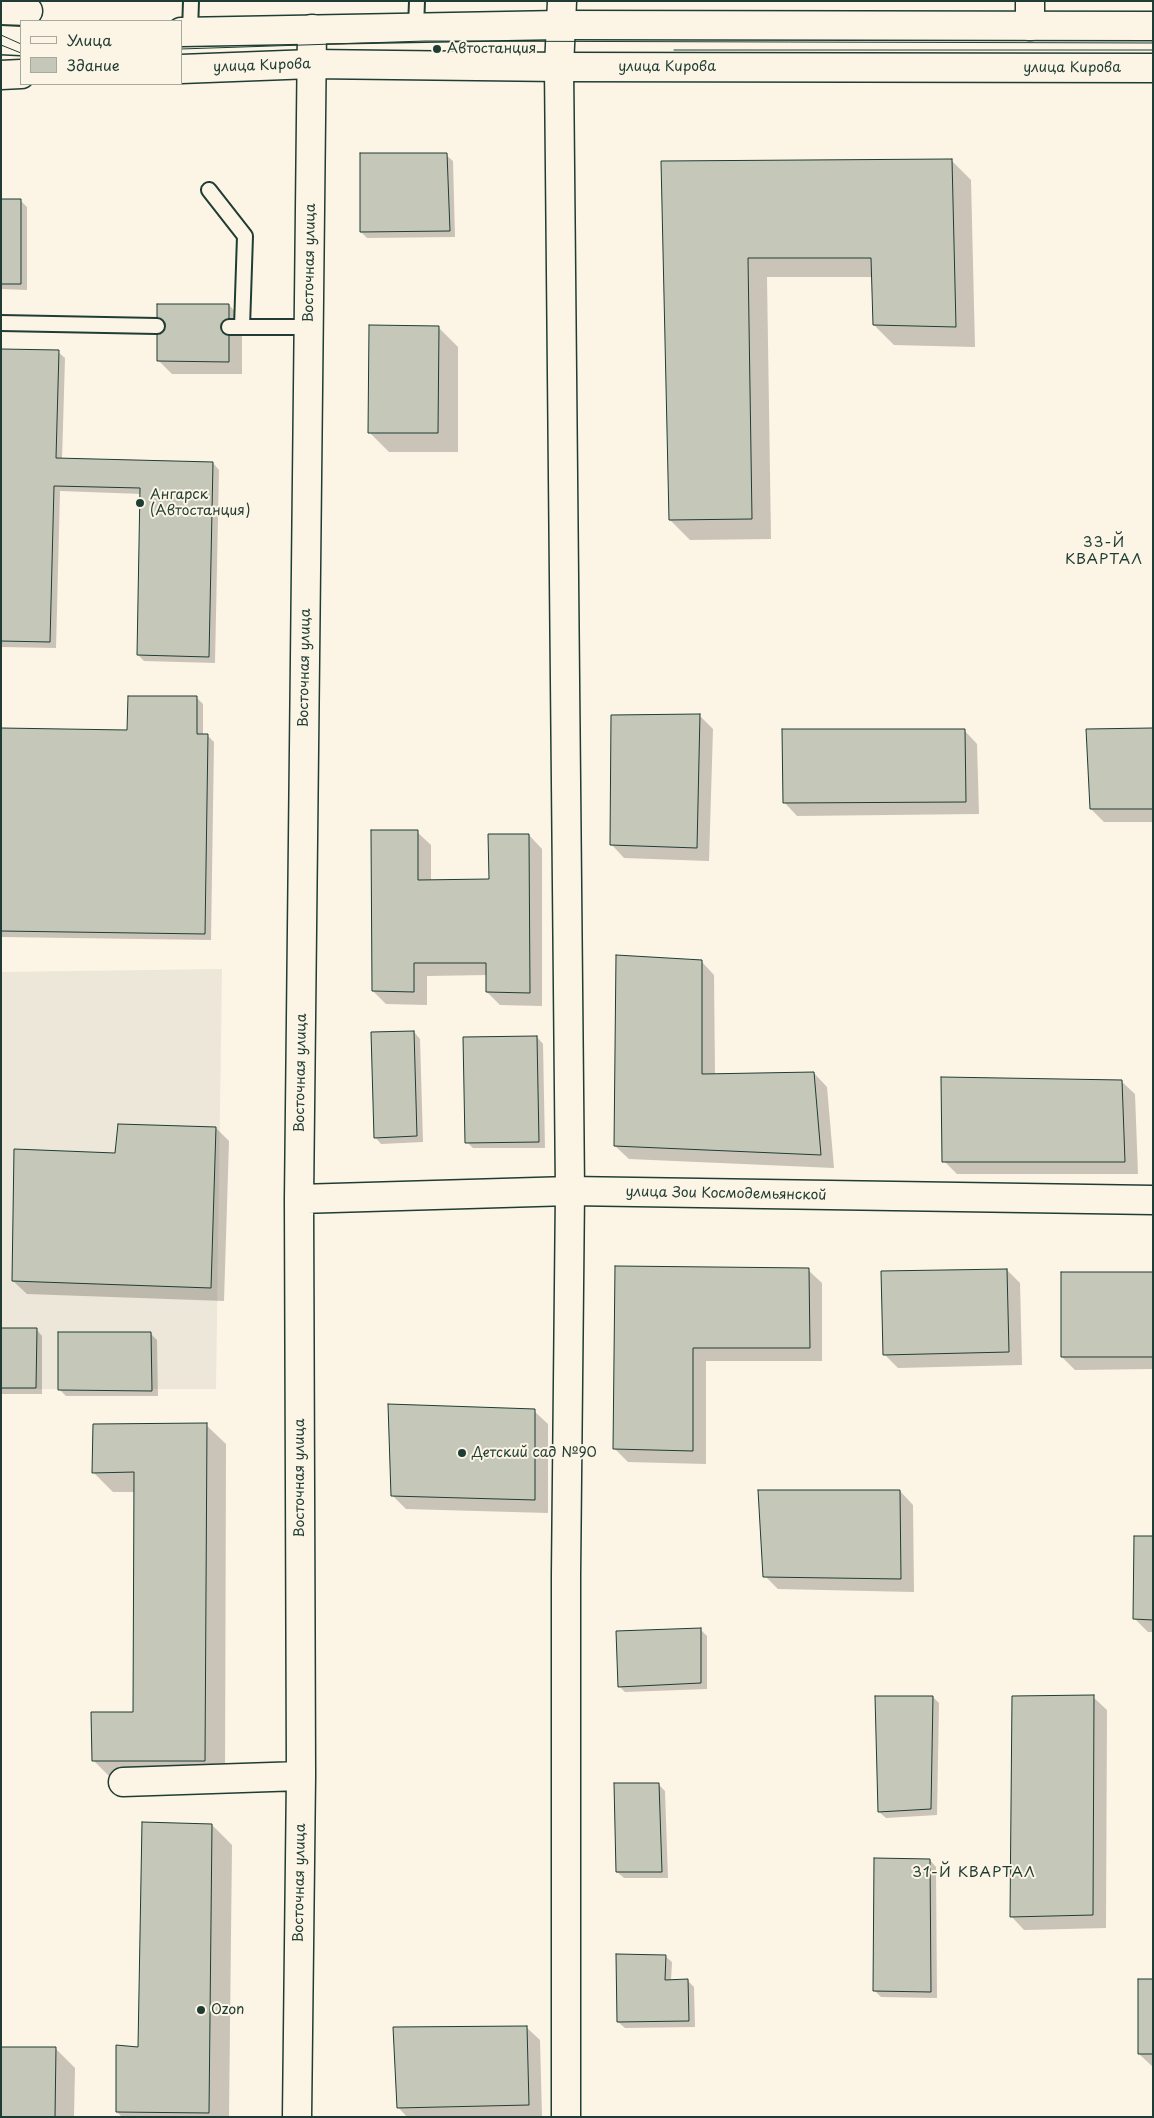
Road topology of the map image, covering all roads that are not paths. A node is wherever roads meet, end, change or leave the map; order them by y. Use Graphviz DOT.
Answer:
graph roads {
  1 [pos="191,1"];
  2 [pos="1,10"];
  3 [pos="32,11"];
  4 [pos="561,13"];
  5 [pos="416,14"];
  6 [pos="1030,14"];
  7 [pos="1153,26"];
  8 [pos="312,29"];
  9 [pos="186,31"];
  10 [pos="1,40"];
  11 [pos="20,41"];
  12 [pos="312,64"];
  13 [pos="386,64"];
  14 [pos="559,67"];
  15 [pos="222,68"];
  16 [pos="1153,68"];
  17 [pos="182,69"];
  18 [pos="20,74"];
  19 [pos="1,75"];
  20 [pos="209,190"];
  21 [pos="1,323"];
  22 [pos="157,326"];
  23 [pos="309,328"];
  24 [pos="570,1191"];
  25 [pos="300,1199"];
  26 [pos="1153,1200"];
  27 [pos="301,1776"];
  28 [pos="123,1782"];
  29 [pos="296,2117"];
  30 [pos="566,2117"];
  1 -- 9 [label="lane"];
  2 -- 3 [label="street"];
  4 -- 5 [label="street"];
  4 -- 6 [label="street"];
  4 -- 14 [label="street"];
  5 -- 8 [label="street"];
  5 -- 13 [label="street"];
  6 -- 7 [label="street"];
  8 -- 9 [label="street"];
  8 -- 12 [label="street, Восточная улица"];
  9 -- 15 [label="street"];
  10 -- 11 [label="street"];
  12 -- 13 [label="street, улица Кирова"];
  12 -- 15 [label="street, улица Кирова"];
  12 -- 23 [label="street, Восточная улица"];
  13 -- 14 [label="street, улица Кирова"];
  14 -- 16 [label="street, улица Кирова"];
  14 -- 24 [label="street"];
  15 -- 17 [label="street, улица Кирова"];
  18 -- 19 [label="street"];
  20 -- 23 [label="lane"];
  21 -- 22 [label="lane"];
  23 -- 25 [label="street, Восточная улица"];
  24 -- 25 [label="street, улица Зои Космодемьянской"];
  24 -- 26 [label="street, улица Зои Космодемьянской"];
  24 -- 30 [label="street"];
  25 -- 27 [label="street, Восточная улица"];
  27 -- 28 [label="street"];
  27 -- 29 [label="street, Восточная улица"];
}
